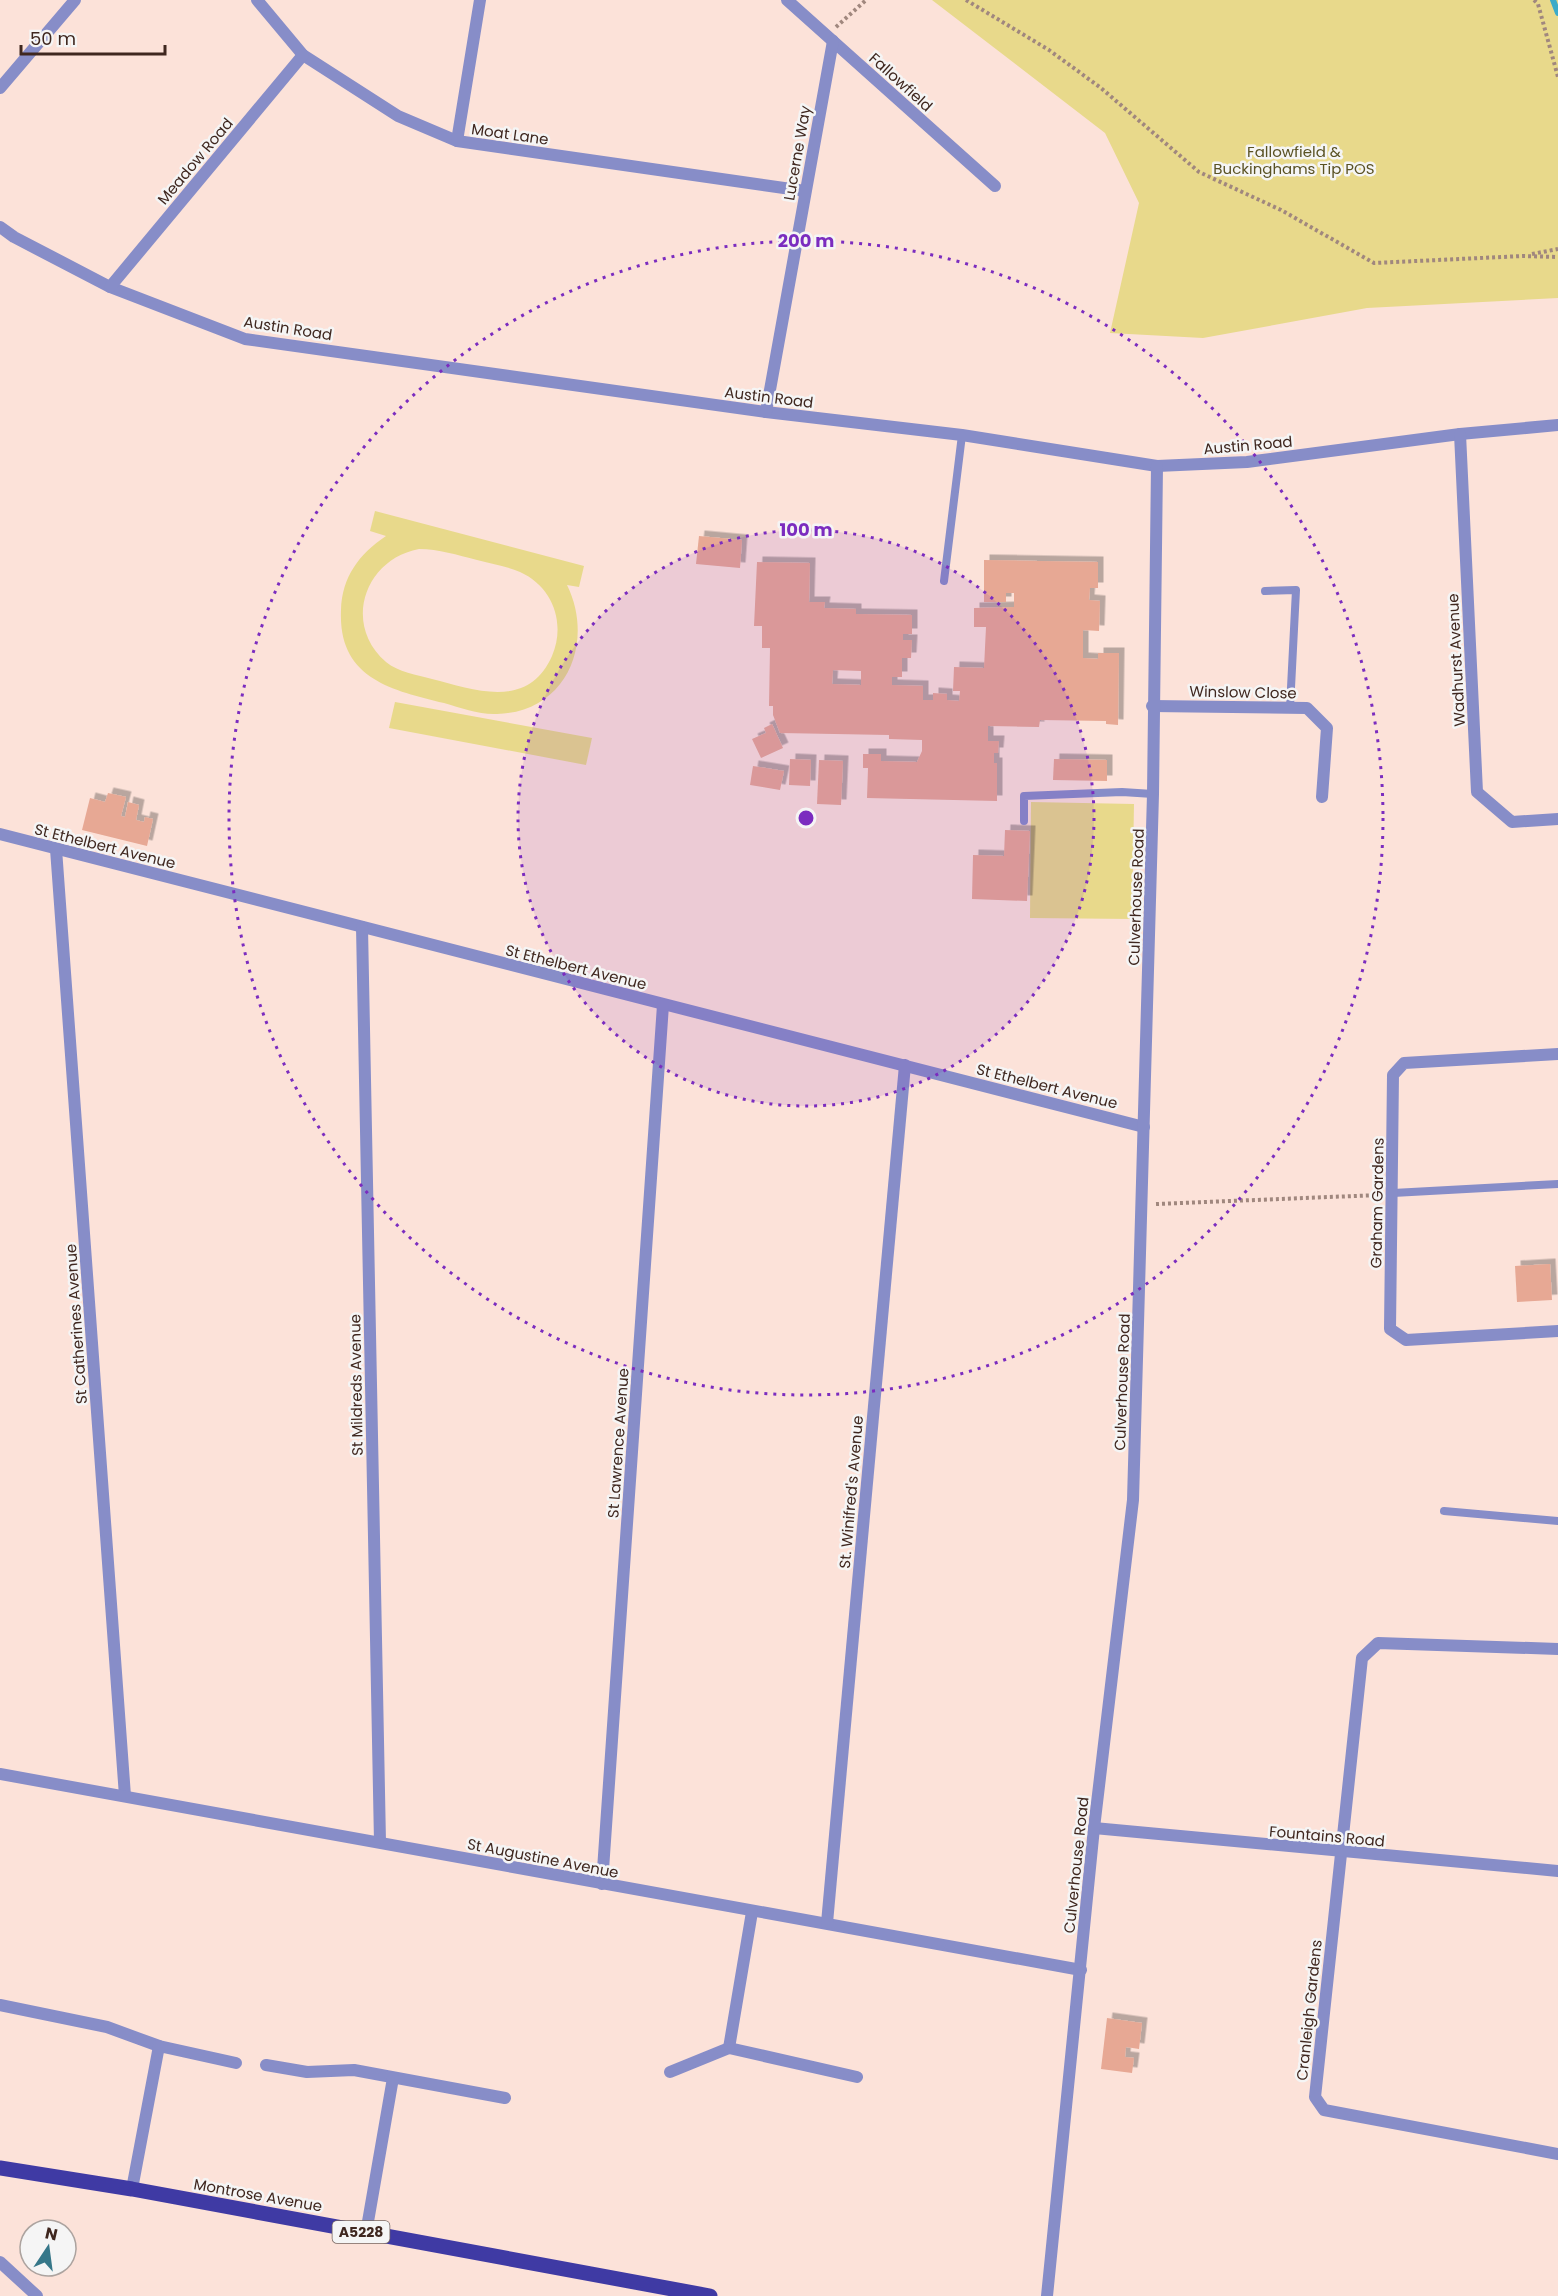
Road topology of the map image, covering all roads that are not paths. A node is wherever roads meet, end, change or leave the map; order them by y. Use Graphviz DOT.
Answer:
graph roads {
  1 [pos="75,0"];
  2 [pos="257,0"];
  3 [pos="480,0"];
  4 [pos="787,0"];
  5 [pos="830,38"];
  6 [pos="303,55"];
  7 [pos="0,88"];
  8 [pos="457,141"];
  9 [pos="995,186"];
  10 [pos="805,191"];
  11 [pos="0,227"];
  12 [pos="110,287"];
  13 [pos="766,412"];
  14 [pos="1558,425"];
  15 [pos="1460,434"];
  16 [pos="962,435"];
  17 [pos="1157,466"];
  18 [pos="944,581"];
  19 [pos="1265,591"];
  20 [pos="1152,706"];
  21 [pos="1290,707"];
  22 [pos="1154,794"];
  23 [pos="1322,797"];
  24 [pos="1558,819"];
  25 [pos="1024,821"];
  26 [pos="0,834"];
  27 [pos="56,849"];
  28 [pos="362,927"];
  29 [pos="663,1005"];
  30 [pos="1558,1054"];
  31 [pos="905,1065"];
  32 [pos="1144,1127"];
  33 [pos="1558,1184"];
  34 [pos="1393,1193"];
  35 [pos="1558,1331"];
  36 [pos="1444,1511"];
  37 [pos="1558,1521"];
  38 [pos="1558,1649"];
  39 [pos="0,1774"];
  40 [pos="125,1796"];
  41 [pos="1094,1828"];
  42 [pos="380,1842"];
  43 [pos="1340,1852"];
  44 [pos="1558,1871"];
  45 [pos="602,1884"];
  46 [pos="753,1912"];
  47 [pos="827,1923"];
  48 [pos="1081,1970"];
  49 [pos="0,2005"];
  50 [pos="159,2046"];
  51 [pos="729,2048"];
  52 [pos="236,2063"];
  53 [pos="266,2065"];
  54 [pos="670,2072"];
  55 [pos="857,2077"];
  56 [pos="393,2078"];
  57 [pos="505,2098"];
  58 [pos="1558,2154"];
  59 [pos="4,2171"];
  60 [pos="132,2189"];
  61 [pos="366,2233"];
  62 [pos="0,2262"];
  63 [pos="37,2296"];
  64 [pos="710,2296"];
  65 [pos="1047,2296"];
  1 -- 7 [label="street"];
  2 -- 6 [label="street, Moat Lane"];
  3 -- 8 [label="street"];
  4 -- 5 [label="street, Fallowfield"];
  5 -- 9 [label="street, Fallowfield"];
  5 -- 10 [label="street, Lucerne Way"];
  6 -- 8 [label="street, Moat Lane"];
  6 -- 12 [label="street, Meadow Road"];
  8 -- 10 [label="street, Moat Lane"];
  10 -- 13 [label="street, Lucerne Way"];
  11 -- 12 [label="street, Austin Road"];
  12 -- 13 [label="street, Austin Road"];
  13 -- 16 [label="street, Austin Road"];
  14 -- 15 [label="street, Austin Road"];
  15 -- 17 [label="street, Austin Road"];
  15 -- 24 [label="street, Wadhurst Avenue"];
  16 -- 17 [label="street, Austin Road"];
  16 -- 18 [label="lane"];
  17 -- 20 [label="street, Culverhouse Road"];
  19 -- 21 [label="lane"];
  20 -- 21 [label="street, Winslow Close"];
  20 -- 22 [label="street, Culverhouse Road"];
  21 -- 23 [label="street, Winslow Close"];
  22 -- 25 [label="lane"];
  22 -- 32 [label="street, Culverhouse Road"];
  26 -- 27 [label="street, St Ethelbert Avenue"];
  27 -- 28 [label="street, St Ethelbert Avenue"];
  27 -- 40 [label="street, St Catherines Avenue"];
  28 -- 29 [label="street, St Ethelbert Avenue"];
  28 -- 42 [label="street, St Mildreds Avenue"];
  29 -- 31 [label="street, St Ethelbert Avenue"];
  29 -- 45 [label="street, St Lawrence Avenue"];
  30 -- 34 [label="street, Graham Gardens"];
  31 -- 32 [label="street, St Ethelbert Avenue"];
  31 -- 47 [label="street, St. Winifred's Avenue"];
  32 -- 41 [label="street, Culverhouse Road"];
  33 -- 34 [label="lane"];
  34 -- 35 [label="street, Graham Gardens"];
  36 -- 37 [label="lane"];
  38 -- 43 [label="street, Cranleigh Gardens"];
  39 -- 40 [label="street, St Augustine Avenue"];
  40 -- 42 [label="street, St Augustine Avenue"];
  41 -- 43 [label="street, Fountains Road"];
  41 -- 48 [label="street, Culverhouse Road"];
  42 -- 45 [label="street, St Augustine Avenue"];
  43 -- 44 [label="street, Fountains Road"];
  43 -- 58 [label="street, Cranleigh Gardens"];
  45 -- 46 [label="street, St Augustine Avenue"];
  46 -- 47 [label="street, St Augustine Avenue"];
  46 -- 51 [label="street"];
  47 -- 48 [label="street, St Augustine Avenue"];
  48 -- 65 [label="street, Culverhouse Road"];
  49 -- 50 [label="street"];
  50 -- 52 [label="street"];
  50 -- 60 [label="street"];
  51 -- 54 [label="street"];
  51 -- 55 [label="street"];
  53 -- 56 [label="street"];
  56 -- 57 [label="street"];
  56 -- 61 [label="street"];
  59 -- 60 [label="main road, Montrose Avenue / A5228"];
  60 -- 61 [label="main road, Montrose Avenue / A5228"];
  61 -- 64 [label="main road, Montrose Avenue / A5228"];
  62 -- 63 [label="street"];
}
